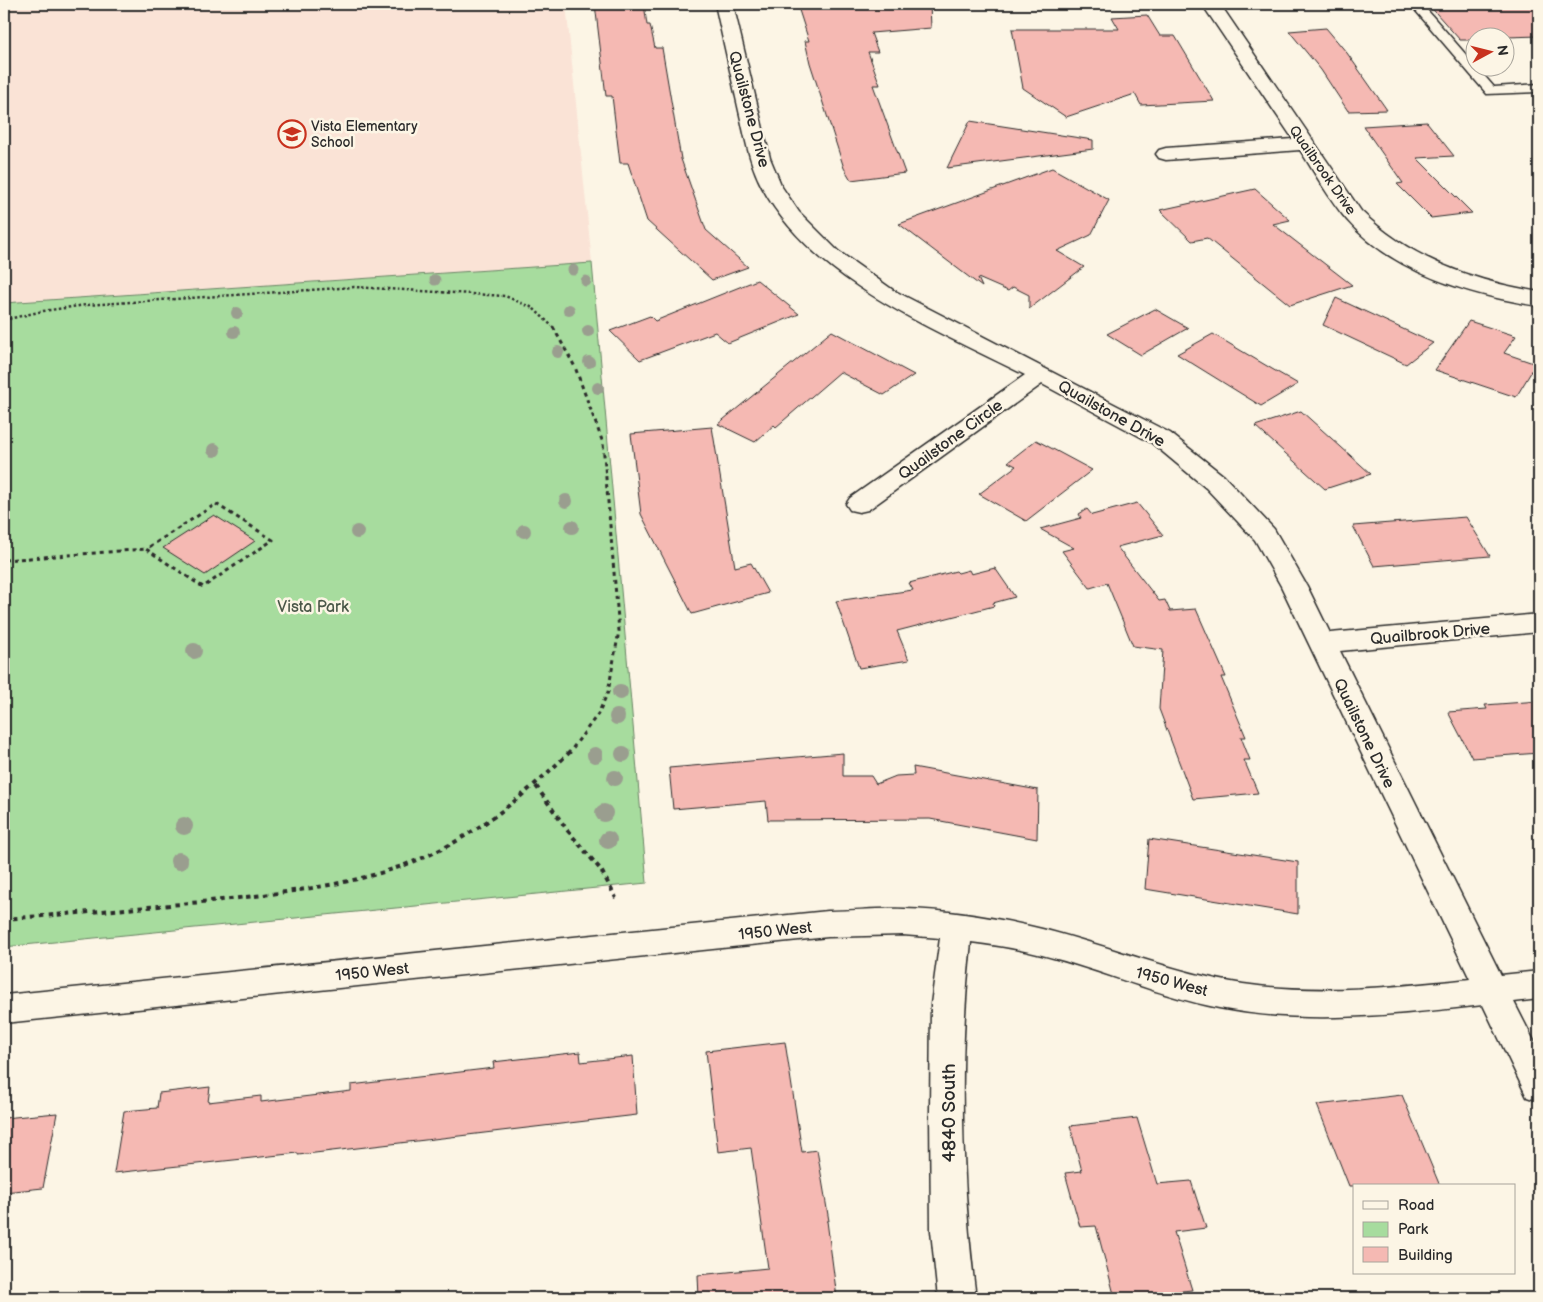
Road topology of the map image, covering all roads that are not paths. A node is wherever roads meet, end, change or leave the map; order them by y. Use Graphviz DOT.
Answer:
graph roads {
  1 [pos="724,4"];
  2 [pos="1211,4"];
  3 [pos="1416,4"];
  4 [pos="1539,88"];
  5 [pos="1304,144"];
  6 [pos="1166,154"];
  7 [pos="1539,300"];
  8 [pos="1041,374"];
  9 [pos="859,504"];
  10 [pos="1539,623"];
  11 [pos="1321,643"];
  12 [pos="957,928"];
  13 [pos="1539,985"];
  14 [pos="1492,990"];
  15 [pos="4,1009"];
  16 [pos="1539,1086"];
  17 [pos="957,1298"];
  1 -- 8 [label="street, Quailstone Drive"];
  2 -- 5 [label="street, Quailbrook Drive"];
  3 -- 4 [label="lane"];
  5 -- 6 [label="street"];
  5 -- 7 [label="street, Quailbrook Drive"];
  8 -- 9 [label="street, Quailstone Circle"];
  8 -- 11 [label="street, Quailstone Drive"];
  10 -- 11 [label="street, Quailbrook Drive"];
  11 -- 14 [label="street, Quailstone Drive"];
  12 -- 14 [label="street, 1950 West"];
  12 -- 15 [label="street, 1950 West"];
  12 -- 17 [label="street, 4840 South"];
  13 -- 14 [label="street, 1950 West"];
  14 -- 16 [label="street, Quailstone Drive"];
}
